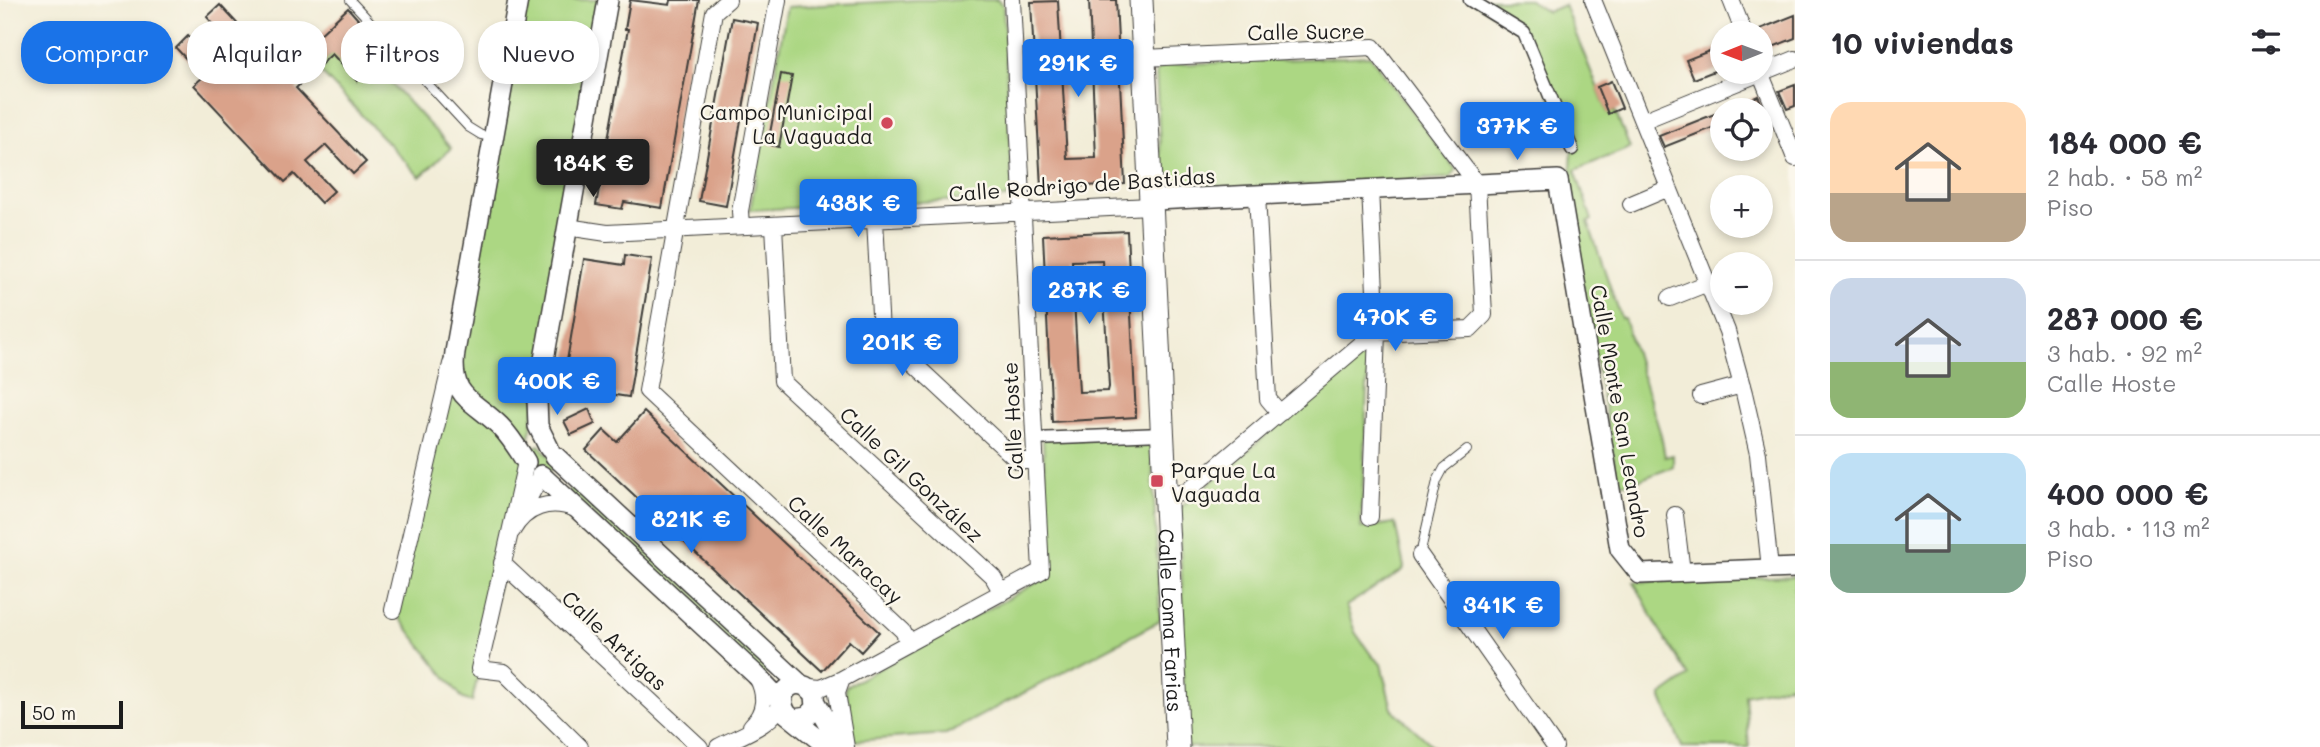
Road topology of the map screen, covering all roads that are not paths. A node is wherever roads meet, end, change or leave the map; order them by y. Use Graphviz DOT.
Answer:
graph roads {
  1 [pos="350,0"];
  2 [pos="518,0"];
  3 [pos="608,0"];
  4 [pos="728,0"];
  5 [pos="778,0"];
  6 [pos="1012,0"];
  7 [pos="1140,0"];
  8 [pos="1470,0"];
  9 [pos="1593,0"];
  10 [pos="1731,0"];
  11 [pos="1739,21"];
  12 [pos="1144,58"];
  13 [pos="1795,59"];
  14 [pos="1773,67"];
  15 [pos="1731,84"];
  16 [pos="1765,84"];
  17 [pos="1642,121"];
  18 [pos="493,137"];
  19 [pos="1572,149"];
  20 [pos="1795,158"];
  21 [pos="1558,180"];
  22 [pos="1477,184"];
  23 [pos="1669,188"];
  24 [pos="1370,189"];
  25 [pos="1257,195"];
  26 [pos="1631,204"];
  27 [pos="1150,206"];
  28 [pos="1023,212"];
  29 [pos="875,220"];
  30 [pos="774,225"];
  31 [pos="741,226"];
  32 [pos="567,228"];
  33 [pos="675,230"];
  34 [pos="1708,283"];
  35 [pos="1670,298"];
  36 [pos="1377,333"];
  37 [pos="455,352"];
  38 [pos="1742,385"];
  39 [pos="1701,396"];
  40 [pos="1280,413"];
  41 [pos="1162,435"];
  42 [pos="1034,439"];
  43 [pos="1467,450"];
  44 [pos="552,452"];
  45 [pos="1035,461"];
  46 [pos="526,462"];
  47 [pos="541,475"];
  48 [pos="1165,495"];
  49 [pos="579,510"];
  50 [pos="1675,515"];
  51 [pos="1370,517"];
  52 [pos="508,539"];
  53 [pos="1420,555"];
  54 [pos="502,564"];
  55 [pos="1795,568"];
  56 [pos="1770,569"];
  57 [pos="1682,572"];
  58 [pos="1002,593"];
  59 [pos="393,610"];
  60 [pos="909,643"];
  61 [pos="756,675"];
  62 [pos="842,679"];
  63 [pos="809,692"];
  64 [pos="782,702"];
  65 [pos="794,719"];
  66 [pos="768,720"];
  67 [pos="741,735"];
  68 [pos="840,746"];
  69 [pos="580,747"];
  70 [pos="700,747"];
  71 [pos="718,747"];
  72 [pos="1178,747"];
  73 [pos="1555,747"];
  1 -- 18 [label="lane"];
  2 -- 18 [label="street"];
  3 -- 32 [label="street"];
  4 -- 33 [label="street, Calle Maracay"];
  5 -- 31 [label="street"];
  6 -- 28 [label="street, Calle Hoste"];
  7 -- 12 [label="main road, Calle Loma Farias"];
  8 -- 19 [label="street"];
  9 -- 17 [label="street"];
  10 -- 11 [label="street"];
  12 -- 22 [label="street, Calle Sucre"];
  12 -- 27 [label="main road, Calle Loma Farias"];
  13 -- 14 [label="street"];
  15 -- 17 [label="street"];
  16 -- 20 [label="street"];
  17 -- 23 [label="street"];
  18 -- 37 [label="street"];
  21 -- 22 [label="street, Calle Rodrigo de Bastidas"];
  21 -- 57 [label="street, Calle Monte San Leandro"];
  22 -- 24 [label="street, Calle Rodrigo de Bastidas"];
  22 -- 36 [label="street"];
  23 -- 26 [label="street"];
  23 -- 34 [label="street"];
  24 -- 25 [label="street, Calle Rodrigo de Bastidas"];
  24 -- 36 [label="street"];
  25 -- 27 [label="street, Calle Rodrigo de Bastidas"];
  25 -- 40 [label="street"];
  27 -- 28 [label="street, Calle Rodrigo de Bastidas"];
  27 -- 41 [label="main road, Calle Loma Farias"];
  28 -- 29 [label="street, Calle Rodrigo de Bastidas"];
  28 -- 42 [label="street, Calle Hoste"];
  29 -- 30 [label="street, Calle Rodrigo de Bastidas"];
  29 -- 45 [label="street"];
  30 -- 31 [label="street, Calle Rodrigo de Bastidas"];
  30 -- 58 [label="street, Calle Gil González"];
  31 -- 33 [label="street, Calle Rodrigo de Bastidas"];
  32 -- 33 [label="street, Calle Rodrigo de Bastidas"];
  32 -- 44 [label="street"];
  33 -- 60 [label="street, Calle Maracay"];
  34 -- 35 [label="street"];
  34 -- 38 [label="street"];
  36 -- 40 [label="street"];
  36 -- 51 [label="street"];
  37 -- 46 [label="street"];
  37 -- 59 [label="street"];
  38 -- 39 [label="street"];
  38 -- 56 [label="street"];
  40 -- 48 [label="street"];
  41 -- 42 [label="street"];
  41 -- 48 [label="main road, Calle Loma Farias"];
  42 -- 45 [label="street, Calle Hoste"];
  43 -- 53 [label="lane"];
  44 -- 46 [label="street"];
  44 -- 47 [label="street"];
  44 -- 63 [label="street"];
  45 -- 58 [label="street, Calle Hoste"];
  46 -- 47 [label="street"];
  46 -- 52 [label="street"];
  47 -- 49 [label="street"];
  47 -- 52 [label="street"];
  48 -- 72 [label="main road, Calle Loma Farias"];
  49 -- 52 [label="street"];
  49 -- 61 [label="street"];
  50 -- 57 [label="street"];
  52 -- 54 [label="street"];
  53 -- 73 [label="street"];
  54 -- 69 [label="street"];
  54 -- 70 [label="street, Calle Artigas"];
  55 -- 56 [label="street, Calle Monte San Leandro"];
  56 -- 57 [label="street, Calle Monte San Leandro"];
  58 -- 60 [label="street, Calle Hoste"];
  60 -- 62 [label="street, Calle Hoste"];
  61 -- 64 [label="street"];
  61 -- 67 [label="street"];
  62 -- 63 [label="street, Calle Hoste"];
  62 -- 68 [label="street"];
  63 -- 64 [label="street"];
  63 -- 65 [label="street"];
  63 -- 68 [label="street"];
  64 -- 65 [label="street"];
  64 -- 66 [label="street"];
  65 -- 66 [label="street"];
  65 -- 68 [label="street"];
  66 -- 67 [label="street"];
  67 -- 71 [label="street"];
}
